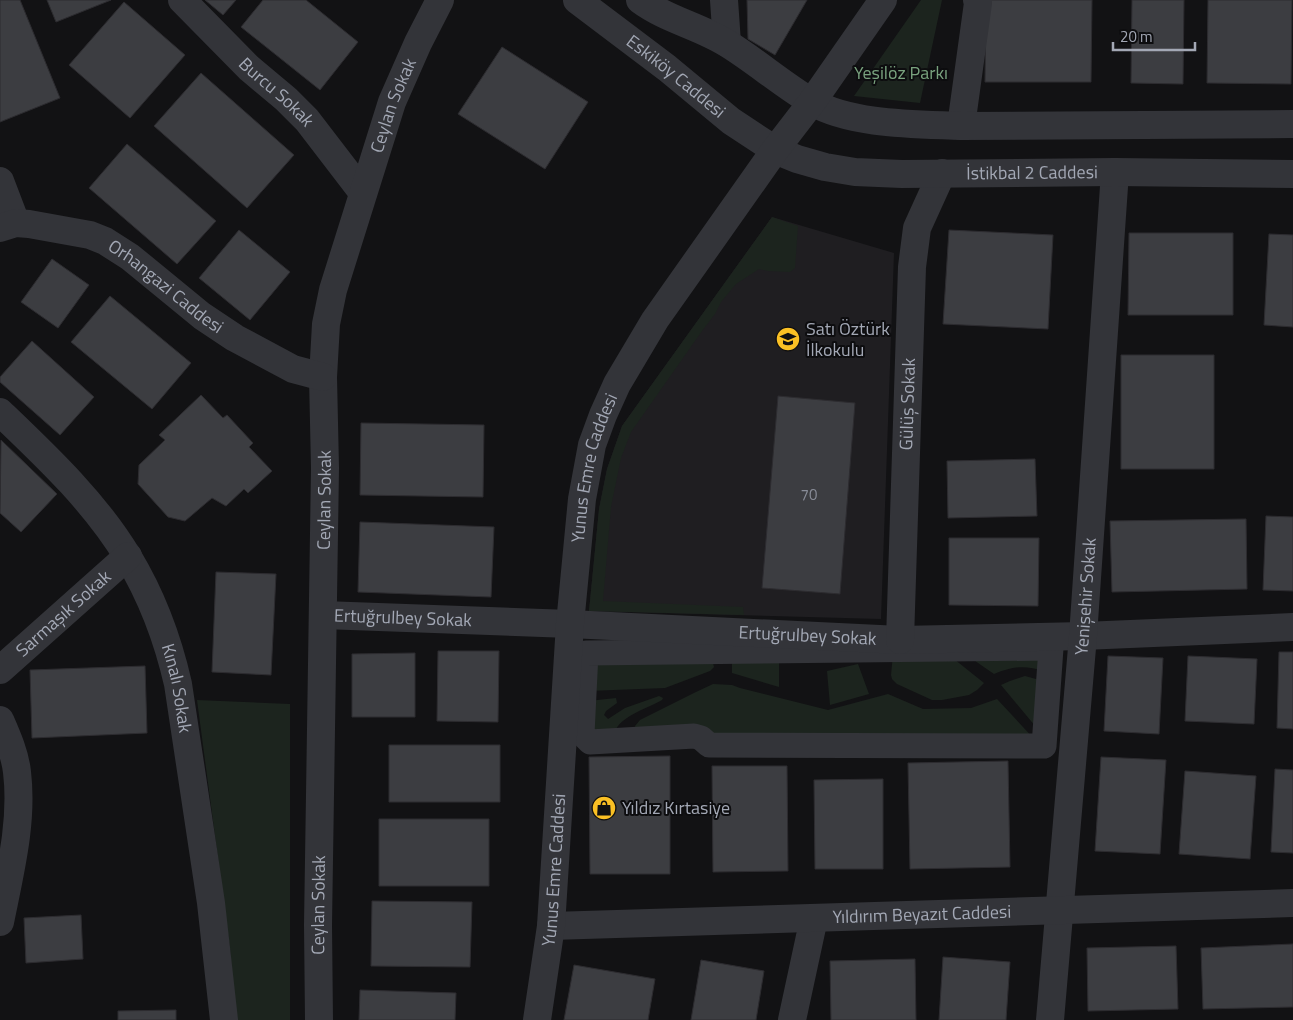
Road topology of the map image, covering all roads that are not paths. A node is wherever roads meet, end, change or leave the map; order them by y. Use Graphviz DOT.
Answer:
graph roads {
  1 [pos="182,0"];
  2 [pos="440,0"];
  3 [pos="577,0"];
  4 [pos="640,0"];
  5 [pos="724,0"];
  6 [pos="883,0"];
  7 [pos="977,0"];
  8 [pos="726,43"];
  9 [pos="812,102"];
  10 [pos="1293,124"];
  11 [pos="961,126"];
  12 [pos="775,150"];
  13 [pos="1115,172"];
  14 [pos="942,173"];
  15 [pos="1293,174"];
  16 [pos="0,181"];
  17 [pos="363,193"];
  18 [pos="8,226"];
  19 [pos="323,377"];
  20 [pos="0,412"];
  21 [pos="128,556"];
  22 [pos="323,615"];
  23 [pos="570,624"];
  24 [pos="1293,627"];
  25 [pos="1083,636"];
  26 [pos="900,640"];
  27 [pos="1051,648"];
  28 [pos="0,670"];
  29 [pos="0,720"];
  30 [pos="1293,904"];
  31 [pos="1060,910"];
  32 [pos="814,918"];
  33 [pos="0,922"];
  34 [pos="551,926"];
  35 [pos="224,1020"];
  36 [pos="319,1020"];
  37 [pos="537,1020"];
  38 [pos="792,1020"];
  39 [pos="1050,1020"];
  1 -- 17 [label="street, Burcu Sokak"];
  2 -- 17 [label="street, Ceylan Sokak"];
  3 -- 12 [label="street, Eskiköy Caddesi"];
  4 -- 8 [label="street"];
  5 -- 8 [label="street"];
  6 -- 9 [label="street, Yunus Emre Caddesi"];
  7 -- 11 [label="street"];
  8 -- 9 [label="street"];
  9 -- 11 [label="street"];
  9 -- 12 [label="street, Yunus Emre Caddesi"];
  10 -- 11 [label="street"];
  12 -- 14 [label="street, İstikbal 2 Caddesi"];
  12 -- 23 [label="street, Yunus Emre Caddesi"];
  13 -- 14 [label="street, İstikbal 2 Caddesi"];
  13 -- 15 [label="street, İstikbal 2 Caddesi"];
  13 -- 25 [label="street, Yenişehir Sokak"];
  14 -- 26 [label="street, Gülüş Sokak"];
  16 -- 18 [label="street"];
  17 -- 19 [label="street, Ceylan Sokak"];
  18 -- 19 [label="street, Orhangazi Caddesi"];
  19 -- 22 [label="street, Ceylan Sokak"];
  20 -- 21 [label="street, Kınalı Sokak"];
  21 -- 28 [label="street, Sarmaşık Sokak"];
  21 -- 35 [label="street, Kınalı Sokak"];
  22 -- 23 [label="street, Ertuğrulbey Sokak"];
  22 -- 36 [label="street, Ceylan Sokak"];
  23 -- 26 [label="street, Ertuğrulbey Sokak"];
  23 -- 34 [label="street, Yunus Emre Caddesi"];
  24 -- 25 [label="street, Ertuğrulbey Sokak"];
  25 -- 26 [label="street, Ertuğrulbey Sokak"];
  25 -- 31 [label="street, Yenişehir Sokak"];
  27 -- 27 [label="street"];
  29 -- 33 [label="street"];
  30 -- 31 [label="street, Yıldırım Beyazıt Caddesi"];
  31 -- 32 [label="street, Yıldırım Beyazıt Caddesi"];
  31 -- 39 [label="street, Yenişehir Sokak"];
  32 -- 34 [label="street, Yıldırım Beyazıt Caddesi"];
  32 -- 38 [label="street"];
  34 -- 37 [label="street, Yunus Emre Caddesi"];
}
